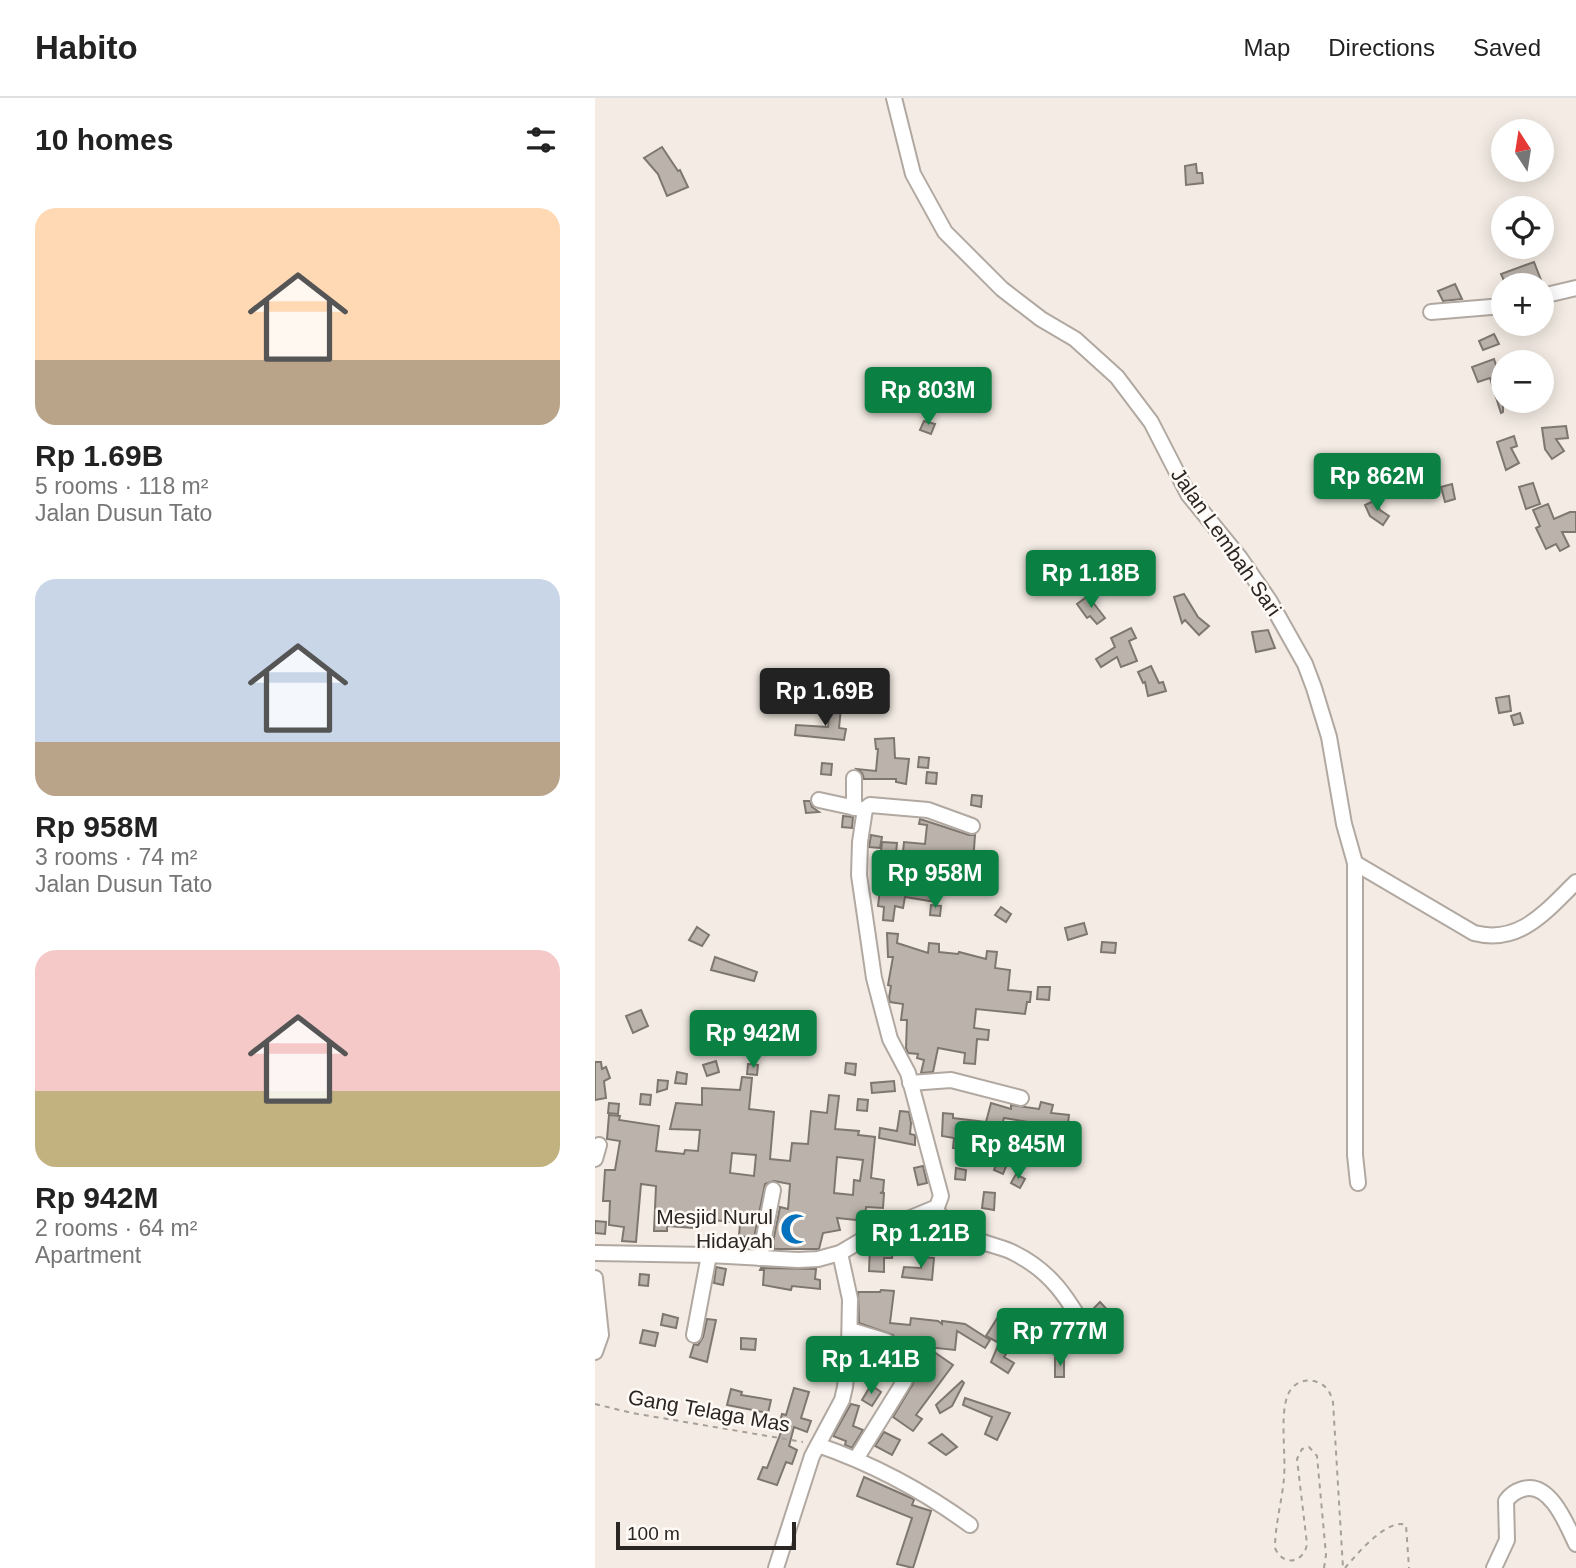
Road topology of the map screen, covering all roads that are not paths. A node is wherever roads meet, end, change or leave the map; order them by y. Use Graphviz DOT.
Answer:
graph roads {
  1 [pos="894,98"];
  2 [pos="1576,288"];
  3 [pos="1554,293"];
  4 [pos="1491,307"];
  5 [pos="1431,312"];
  6 [pos="854,778"];
  7 [pos="819,800"];
  8 [pos="860,809"];
  9 [pos="971,825"];
  10 [pos="1355,863"];
  11 [pos="1576,882"];
  12 [pos="910,1083"];
  13 [pos="1021,1098"];
  14 [pos="1358,1183"];
  15 [pos="773,1190"];
  16 [pos="934,1209"];
  17 [pos="840,1253"];
  18 [pos="595,1254"];
  19 [pos="709,1255"];
  20 [pos="760,1258"];
  21 [pos="595,1278"];
  22 [pos="850,1330"];
  23 [pos="694,1335"];
  24 [pos="1090,1336"];
  25 [pos="886,1341"];
  26 [pos="595,1352"];
  27 [pos="905,1380"];
  28 [pos="818,1445"];
  29 [pos="856,1459"];
  30 [pos="970,1525"];
  31 [pos="1576,1544"];
  32 [pos="776,1568"];
  33 [pos="1495,1568"];
  1 -- 10 [label="street, Jalan Lembah Sari"];
  2 -- 3 [label="street"];
  4 -- 5 [label="street"];
  6 -- 8 [label="street"];
  7 -- 8 [label="street"];
  8 -- 9 [label="street"];
  8 -- 12 [label="street"];
  10 -- 11 [label="street"];
  10 -- 14 [label="street, Jalan Lembah Sari"];
  12 -- 13 [label="street"];
  12 -- 16 [label="street"];
  15 -- 20 [label="street"];
  16 -- 17 [label="street"];
  16 -- 24 [label="street"];
  17 -- 20 [label="street"];
  17 -- 22 [label="street"];
  18 -- 19 [label="street"];
  19 -- 20 [label="street"];
  19 -- 23 [label="street"];
  21 -- 26 [label="street"];
  22 -- 25 [label="street"];
  22 -- 28 [label="street"];
  27 -- 29 [label="street"];
  28 -- 29 [label="street"];
  28 -- 32 [label="street"];
  29 -- 30 [label="street"];
  31 -- 33 [label="street"];
}
